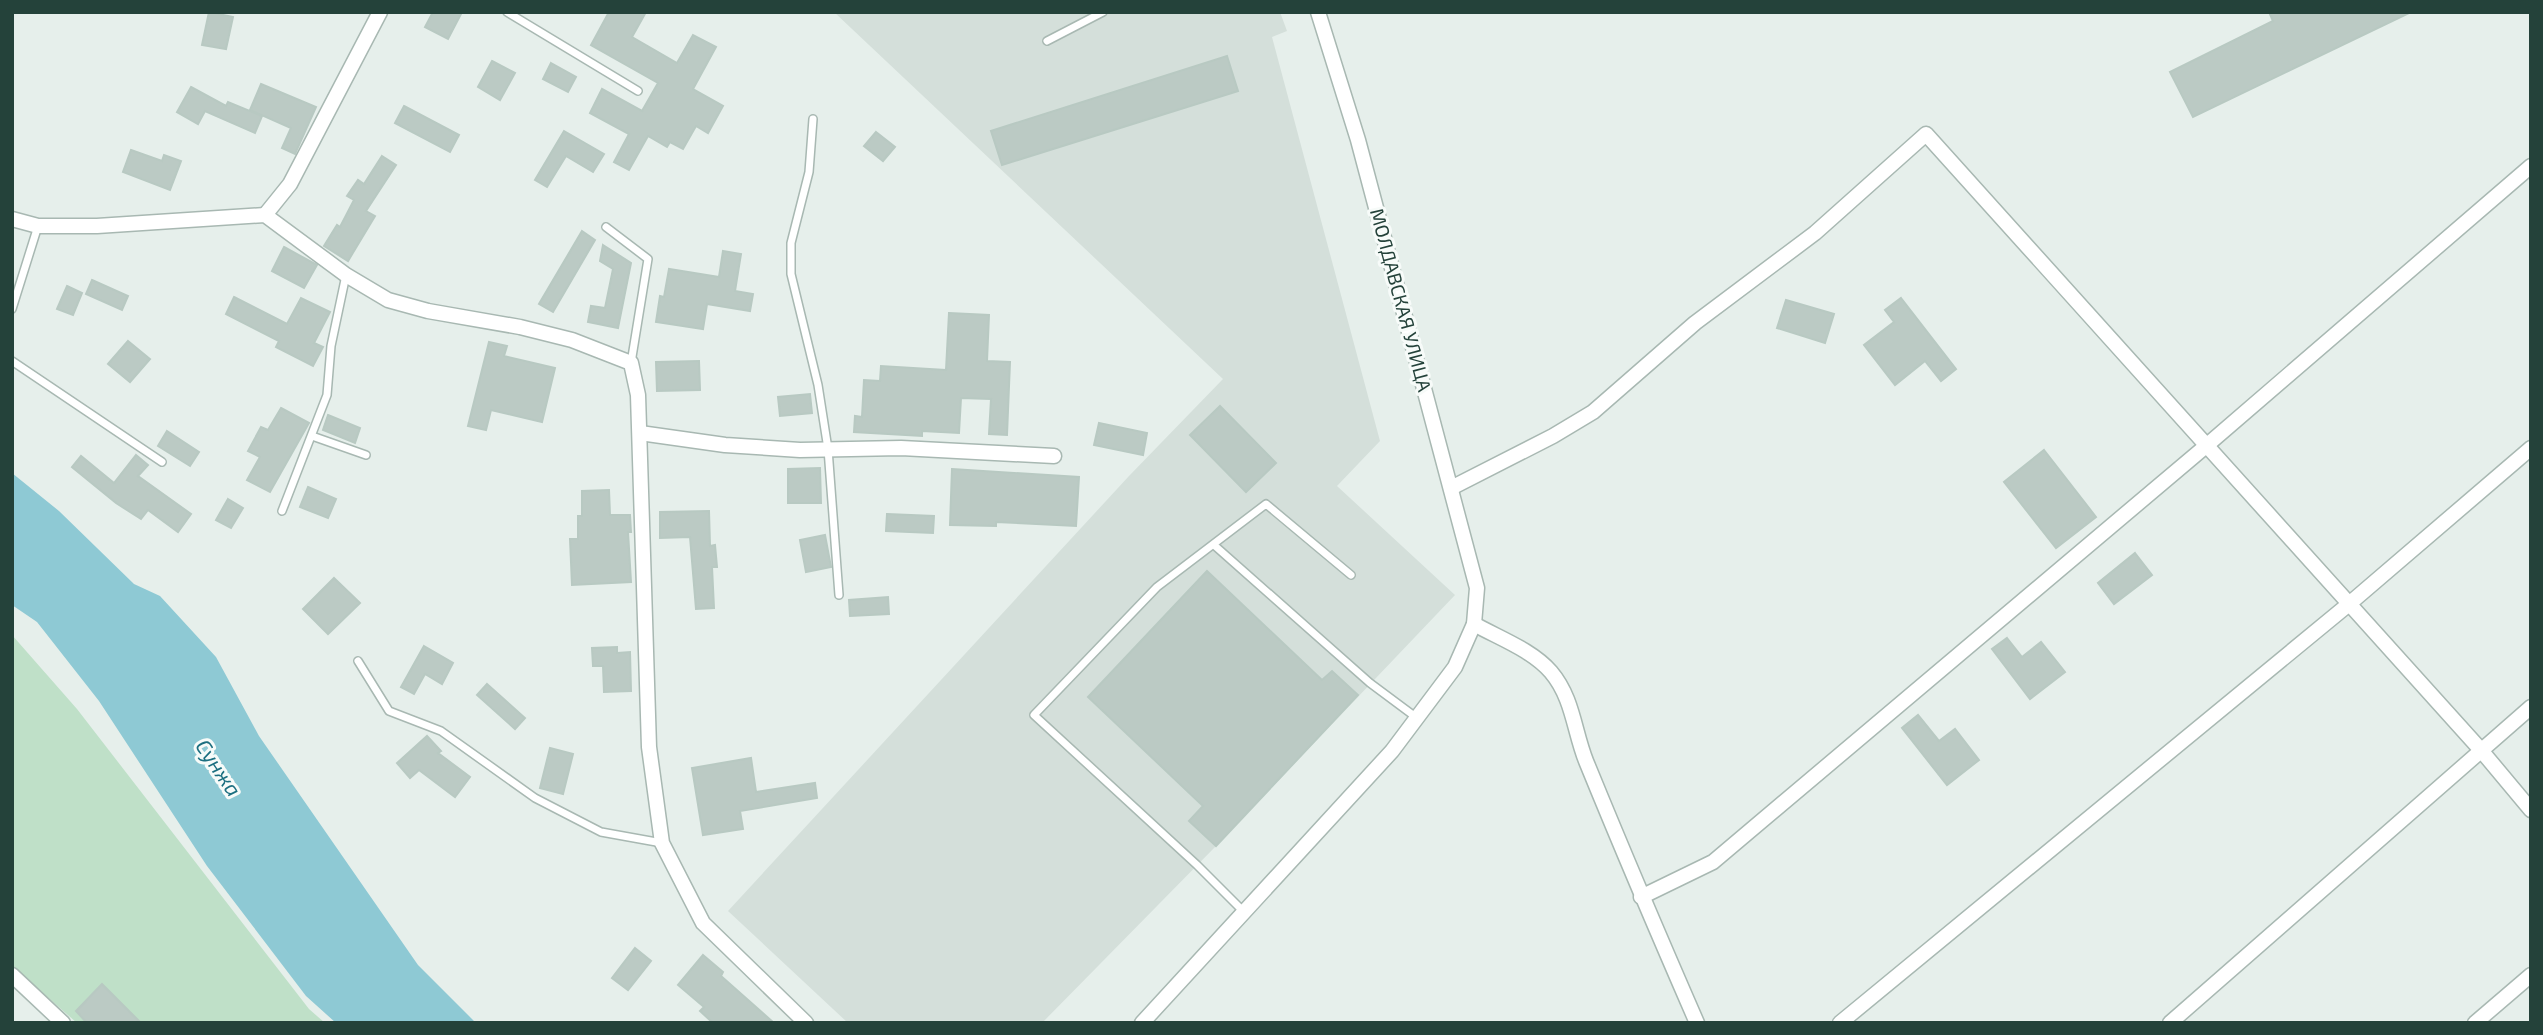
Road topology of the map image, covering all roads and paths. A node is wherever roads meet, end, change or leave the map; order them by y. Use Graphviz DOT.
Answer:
graph roads {
  1 [pos="380,12"];
  2 [pos="507,12"];
  3 [pos="1103,12"];
  4 [pos="1318,12"];
  5 [pos="1047,41"];
  6 [pos="638,91"];
  7 [pos="813,120"];
  8 [pos="2531,166"];
  9 [pos="265,215"];
  10 [pos="12,219"];
  11 [pos="38,226"];
  12 [pos="606,227"];
  13 [pos="346,275"];
  14 [pos="12,309"];
  15 [pos="12,361"];
  16 [pos="631,363"];
  17 [pos="640,433"];
  18 [pos="312,436"];
  19 [pos="2206,446"];
  20 [pos="2531,448"];
  21 [pos="828,449"];
  22 [pos="366,456"];
  23 [pos="1054,456"];
  24 [pos="162,462"];
  25 [pos="1451,488"];
  26 [pos="282,511"];
  27 [pos="1214,545"];
  28 [pos="1351,575"];
  29 [pos="839,595"];
  30 [pos="2349,604"];
  31 [pos="1474,624"];
  32 [pos="358,661"];
  33 [pos="2531,707"];
  34 [pos="1418,718"];
  35 [pos="2480,750"];
  36 [pos="2531,810"];
  37 [pos="662,843"];
  38 [pos="1642,897"];
  39 [pos="1244,912"];
  40 [pos="12,975"];
  41 [pos="2531,975"];
  42 [pos="63,1023"];
  43 [pos="806,1023"];
  44 [pos="1142,1023"];
  45 [pos="1697,1023"];
  46 [pos="1840,1023"];
  47 [pos="2170,1023"];
  48 [pos="2475,1023"];
  1 -- 9 [label="street"];
  2 -- 6 [label="lane"];
  3 -- 5 [label="lane"];
  4 -- 25 [label="street, МОЛДАВСКАЯ УЛИЦА"];
  7 -- 21 [label="lane"];
  8 -- 19 [label="street"];
  9 -- 11 [label="street"];
  9 -- 13 [label="street"];
  10 -- 11 [label="street"];
  11 -- 14 [label="lane"];
  12 -- 16 [label="lane"];
  13 -- 16 [label="street"];
  13 -- 18 [label="lane"];
  15 -- 24 [label="lane"];
  16 -- 17 [label="street"];
  17 -- 21 [label="street"];
  17 -- 37 [label="street"];
  18 -- 22 [label="lane"];
  18 -- 26 [label="lane"];
  19 -- 25 [label="street"];
  19 -- 30 [label="street"];
  19 -- 38 [label="street"];
  20 -- 30 [label="street"];
  21 -- 23 [label="street"];
  21 -- 29 [label="lane"];
  25 -- 31 [label="street, МОЛДАВСКАЯ УЛИЦА"];
  27 -- 28 [label="lane"];
  27 -- 34 [label="lane"];
  27 -- 39 [label="lane"];
  30 -- 35 [label="street"];
  30 -- 46 [label="street"];
  31 -- 34 [label="street, МОЛДАВСКАЯ УЛИЦА"];
  31 -- 38 [label="street"];
  32 -- 37 [label="lane"];
  33 -- 35 [label="street"];
  34 -- 39 [label="street, МОЛДАВСКАЯ УЛИЦА"];
  35 -- 36 [label="street"];
  35 -- 47 [label="street"];
  37 -- 43 [label="street"];
  38 -- 45 [label="street"];
  39 -- 44 [label="street, МОЛДАВСКАЯ УЛИЦА"];
  40 -- 42 [label="street"];
  41 -- 48 [label="street"];
}
